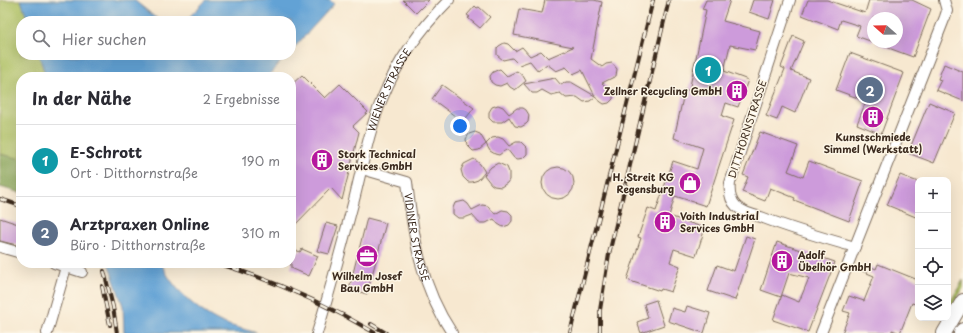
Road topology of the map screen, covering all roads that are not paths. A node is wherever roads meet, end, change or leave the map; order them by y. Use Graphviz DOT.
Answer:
graph roads {
  1 [pos="450,0"];
  2 [pos="790,0"];
  3 [pos="944,0"];
  4 [pos="362,169"];
  5 [pos="0,247"];
  6 [pos="855,247"];
  7 [pos="16,252"];
  8 [pos="66,268"];
  9 [pos="69,268"];
  10 [pos="82,272"];
  11 [pos="963,301"];
  12 [pos="963,330"];
  13 [pos="47,333"];
  14 [pos="317,333"];
  15 [pos="452,333"];
  16 [pos="821,333"];
  17 [pos="944,333"];
  18 [pos="961,333"];
  1 -- 4 [label="street, WIENER STRASSE"];
  2 -- 6 [label="street, DITTHORNSTRASSE"];
  3 -- 6 [label="street"];
  4 -- 14 [label="street, WIENER STRASSE"];
  4 -- 15 [label="street, VIDINER STRASSE"];
  5 -- 7 [label="street"];
  6 -- 16 [label="street"];
  8 -- 13 [label="street"];
  9 -- 10 [label="street"];
  11 -- 17 [label="main road"];
  12 -- 18 [label="main road"];
}
